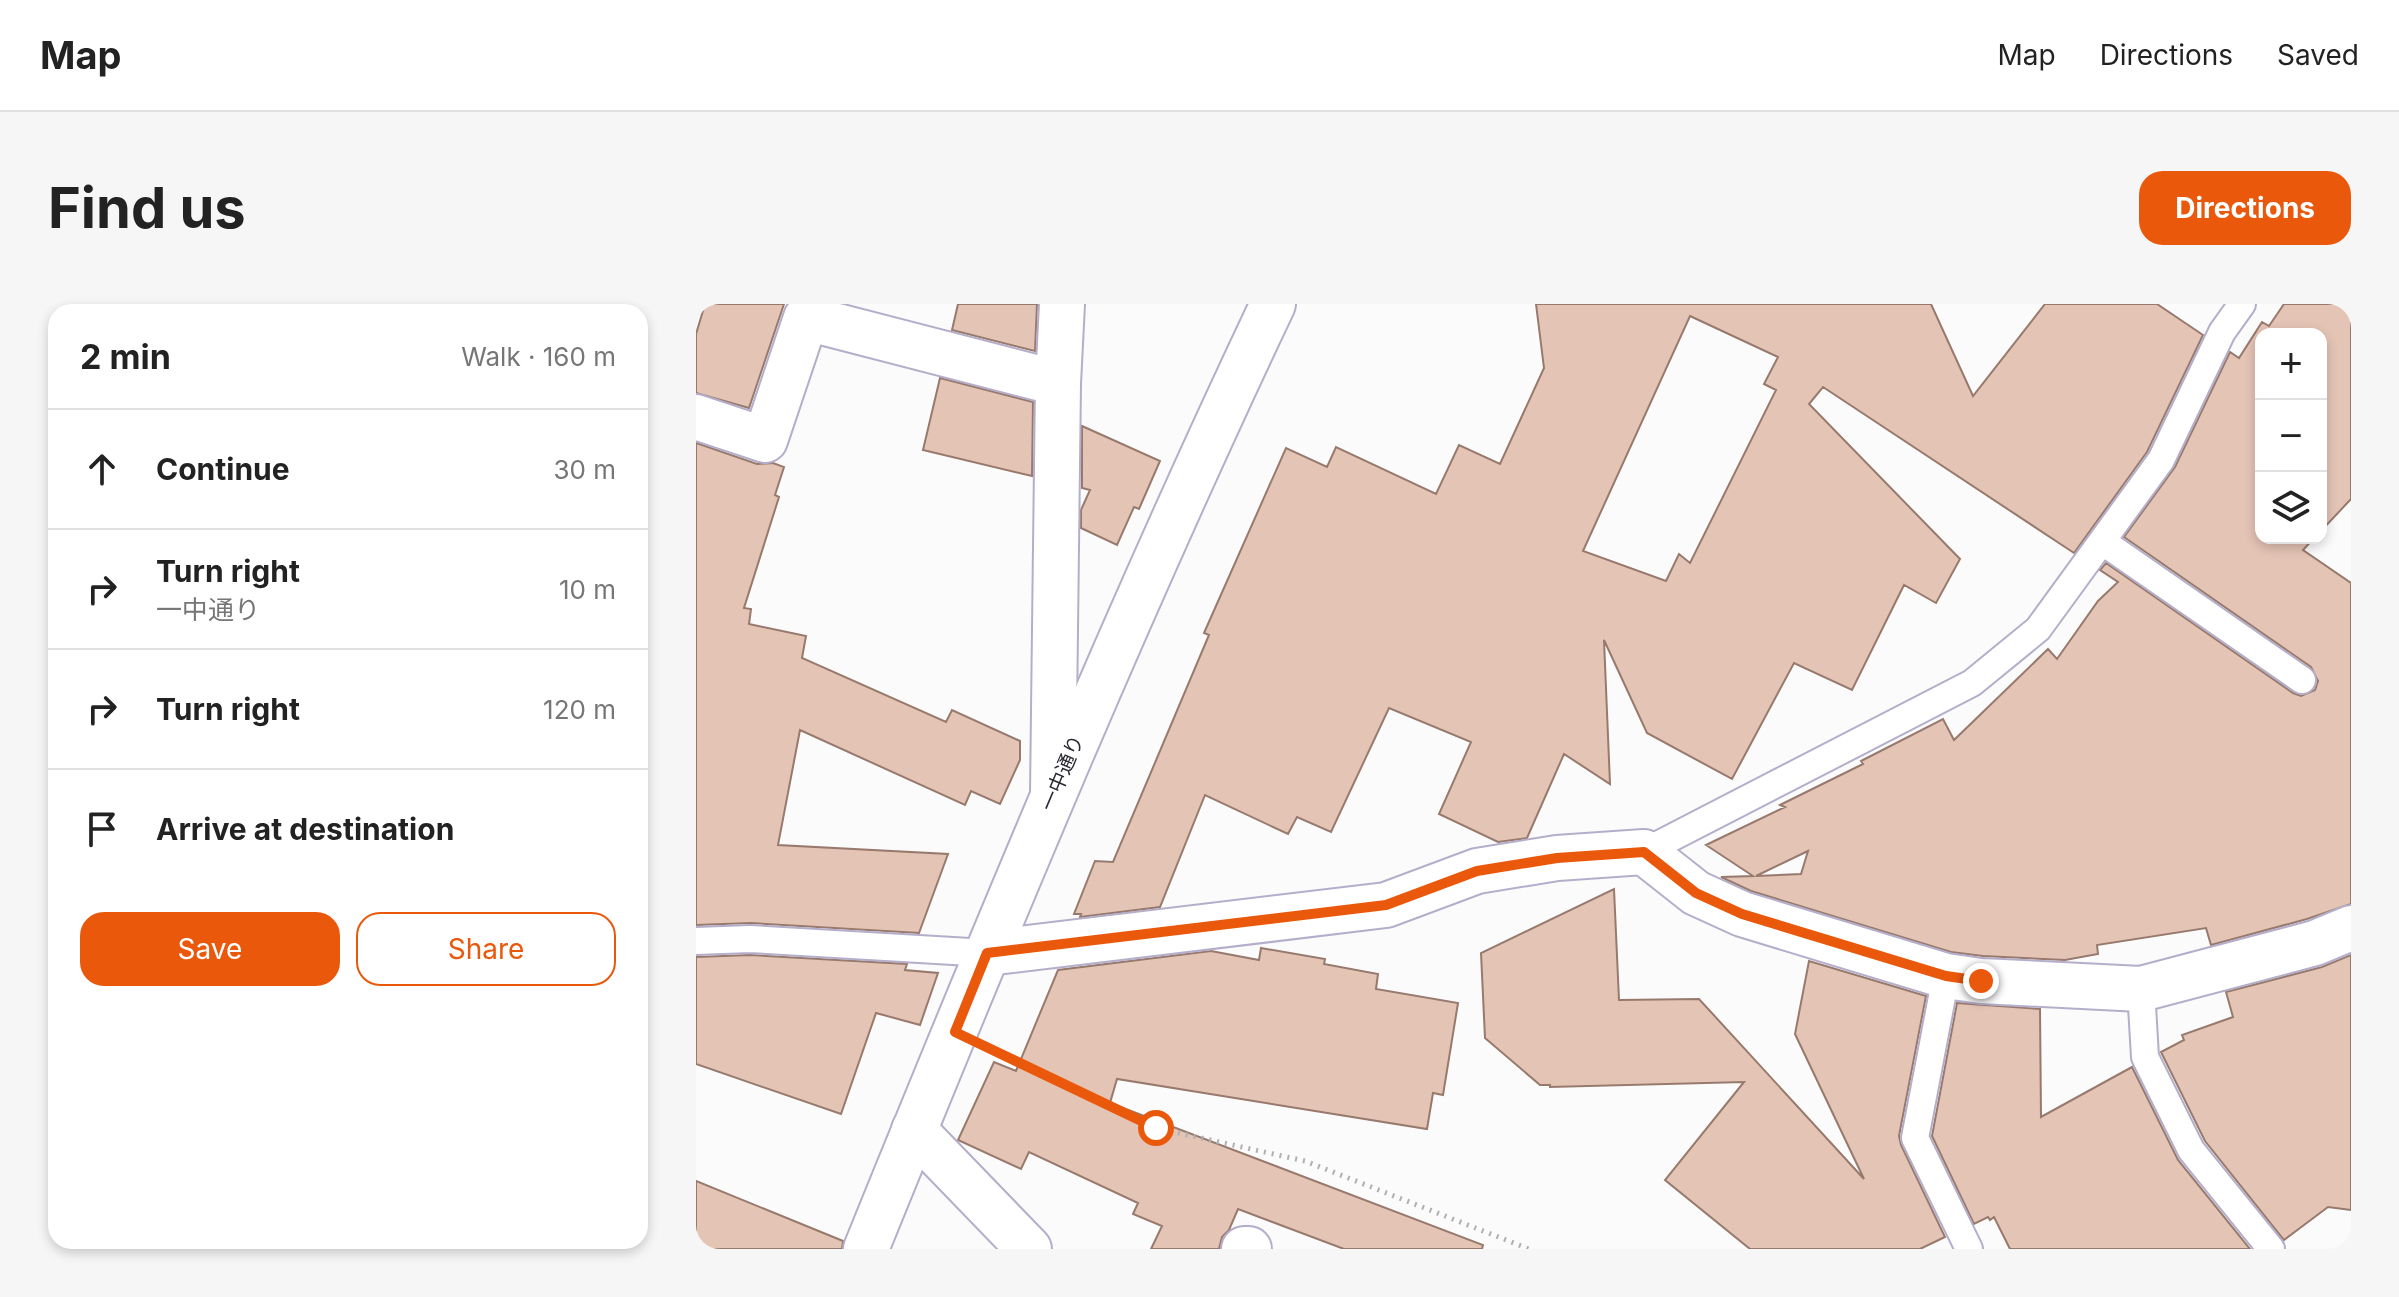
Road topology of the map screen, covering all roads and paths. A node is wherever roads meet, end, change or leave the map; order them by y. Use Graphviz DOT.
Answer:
graph roads {
  1 [pos="1062,304"];
  2 [pos="1273,304"];
  3 [pos="2242,304"];
  4 [pos="1058,383"];
  5 [pos="696,417"];
  6 [pos="2103,542"];
  7 [pos="2302,680"];
  8 [pos="1053,794"];
  9 [pos="1644,852"];
  10 [pos="2351,928"];
  11 [pos="696,941"];
  12 [pos="987,953"];
  13 [pos="1946,976"];
  14 [pos="2141,989"];
  15 [pos="955,1032"];
  16 [pos="914,1130"];
  17 [pos="866,1249"];
  18 [pos="1029,1249"];
  19 [pos="1529,1249"];
  20 [pos="1969,1249"];
  21 [pos="2271,1249"];
  1 -- 4 [label="street"];
  2 -- 8 [label="street, 一中通り"];
  3 -- 6 [label="lane"];
  4 -- 5 [label="street"];
  4 -- 8 [label="street"];
  6 -- 7 [label="lane"];
  6 -- 9 [label="lane"];
  8 -- 12 [label="street, 一中通り"];
  9 -- 12 [label="street"];
  9 -- 13 [label="street"];
  10 -- 14 [label="street"];
  11 -- 12 [label="lane"];
  12 -- 15 [label="street, 一中通り"];
  13 -- 14 [label="street"];
  13 -- 20 [label="lane"];
  14 -- 21 [label="lane"];
  15 -- 16 [label="street, 一中通り"];
  15 -- 19 [label="path"];
  16 -- 17 [label="street, 一中通り"];
  16 -- 18 [label="street"];
}
